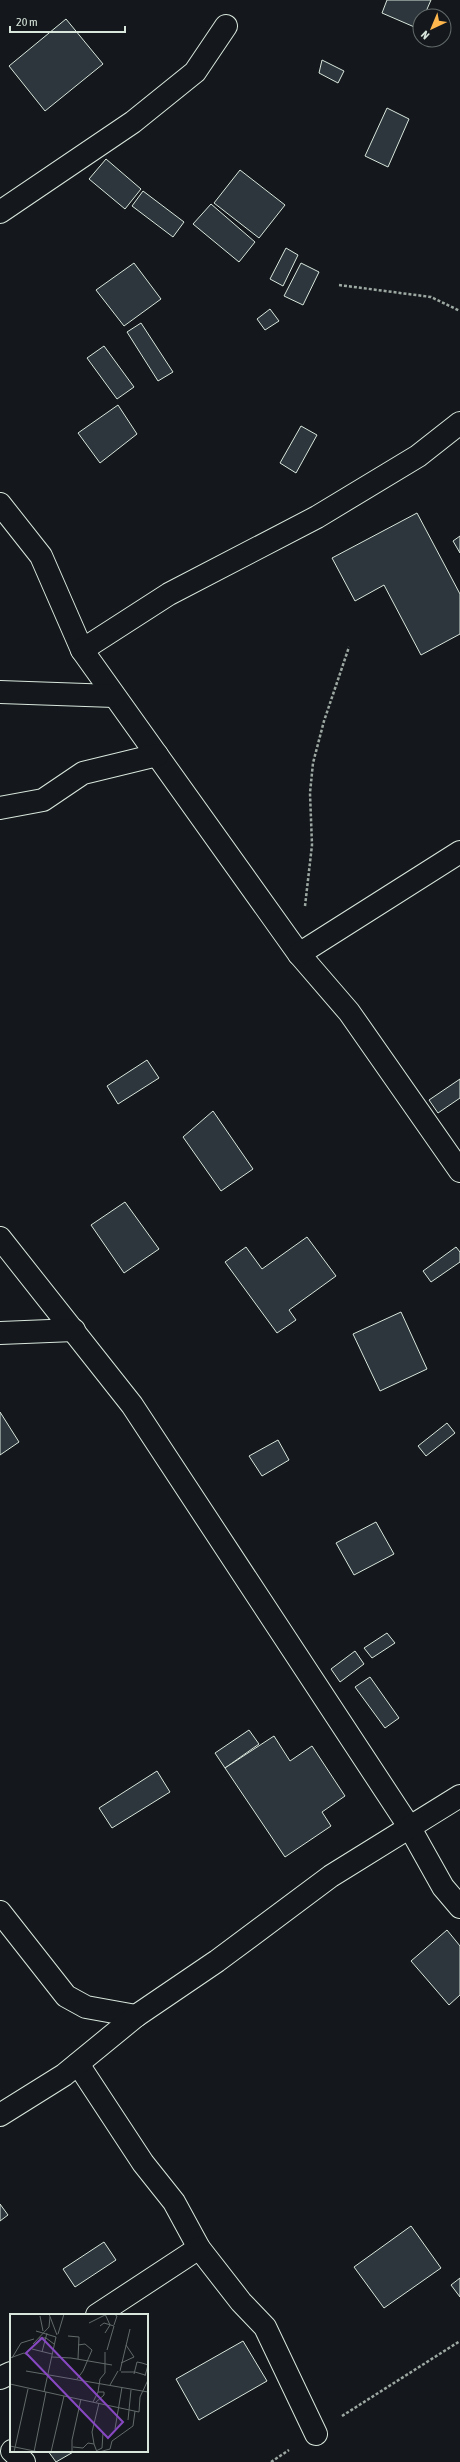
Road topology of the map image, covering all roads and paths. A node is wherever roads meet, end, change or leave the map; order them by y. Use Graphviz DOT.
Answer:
graph roads {
  1 [pos="226,26"];
  2 [pos="0,212"];
  3 [pos="339,285"];
  4 [pos="460,311"];
  5 [pos="460,423"];
  6 [pos="0,504"];
  7 [pos="349,647"];
  8 [pos="82,650"];
  9 [pos="0,692"];
  10 [pos="114,696"];
  11 [pos="157,755"];
  12 [pos="0,808"];
  13 [pos="460,852"];
  14 [pos="298,954"];
  15 [pos="460,1171"];
  16 [pos="0,1238"];
  17 [pos="74,1330"];
  18 [pos="0,1333"];
  19 [pos="460,1796"];
  20 [pos="410,1828"];
  21 [pos="460,1907"];
  22 [pos="0,1912"];
  23 [pos="136,2016"];
  24 [pos="78,2064"];
  25 [pos="0,2115"];
  26 [pos="198,2248"];
  27 [pos="99,2314"];
  28 [pos="460,2341"];
  29 [pos="10,2373"];
  30 [pos="0,2378"];
  31 [pos="316,2434"];
  32 [pos="0,2440"];
  33 [pos="10,2448"];
  34 [pos="14,2452"];
  35 [pos="24,2462"];
  36 [pos="271,2462"];
  1 -- 2 [label="street"];
  3 -- 4 [label="path"];
  5 -- 8 [label="street"];
  6 -- 8 [label="street"];
  7 -- 14 [label="path"];
  8 -- 10 [label="street"];
  9 -- 10 [label="street"];
  10 -- 11 [label="street"];
  11 -- 12 [label="street"];
  11 -- 14 [label="street"];
  13 -- 14 [label="street"];
  14 -- 15 [label="street"];
  16 -- 17 [label="street"];
  17 -- 18 [label="street"];
  17 -- 20 [label="street"];
  19 -- 20 [label="street"];
  20 -- 21 [label="street"];
  20 -- 23 [label="street"];
  22 -- 23 [label="street"];
  23 -- 24 [label="street"];
  24 -- 25 [label="street"];
  24 -- 26 [label="street"];
  26 -- 27 [label="street"];
  26 -- 31 [label="street"];
  28 -- 31 [label="path"];
  29 -- 30 [label="street"];
  31 -- 36 [label="path"];
  32 -- 33 [label="street"];
  34 -- 35 [label="street"];
}
